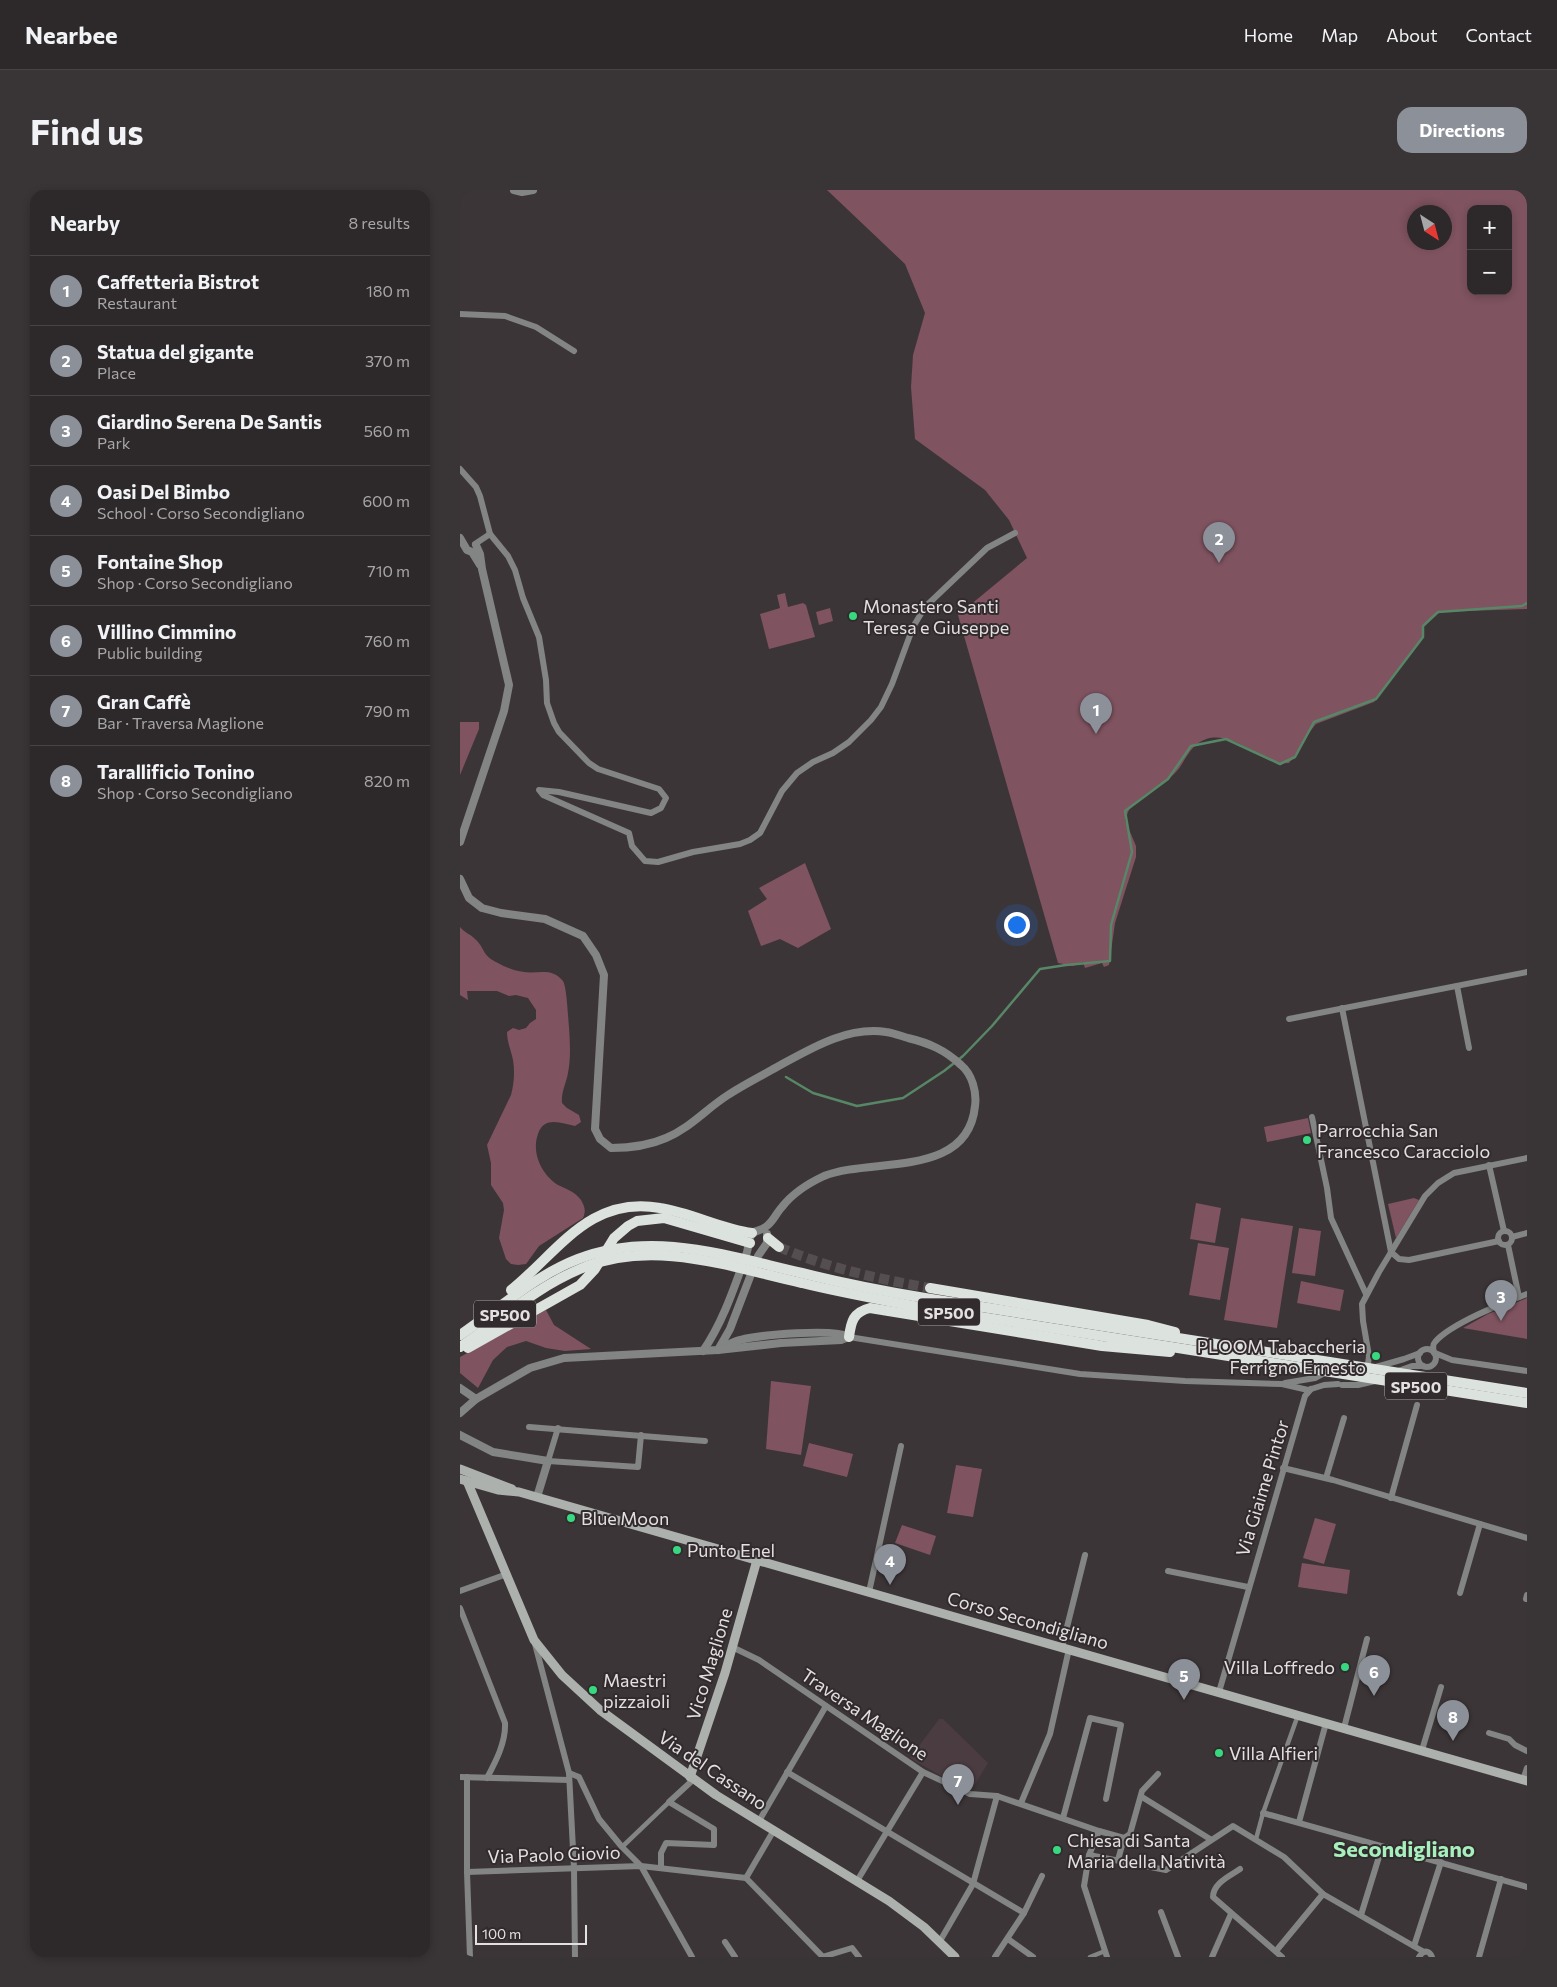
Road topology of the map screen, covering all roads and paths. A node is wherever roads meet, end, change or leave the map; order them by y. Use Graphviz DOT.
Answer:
graph roads {
  1 [pos="514,190"];
  2 [pos="534,190"];
  3 [pos="460,314"];
  4 [pos="574,351"];
  5 [pos="460,469"];
  6 [pos="1015,533"];
  7 [pos="490,534"];
  8 [pos="460,537"];
  9 [pos="472,546"];
  10 [pos="460,842"];
  11 [pos="460,879"];
  12 [pos="1527,972"];
  13 [pos="1457,986"];
  14 [pos="1342,1008"];
  15 [pos="1289,1019"];
  16 [pos="1469,1048"];
  17 [pos="1312,1117"];
  18 [pos="1527,1158"];
  19 [pos="1489,1165"];
  20 [pos="1504,1231"];
  21 [pos="1527,1233"];
  22 [pos="755,1236"];
  23 [pos="1512,1237"];
  24 [pos="1499,1241"];
  25 [pos="1508,1245"];
  26 [pos="779,1247"];
  27 [pos="762,1248"];
  28 [pos="1391,1252"];
  29 [pos="803,1279"];
  30 [pos="930,1288"];
  31 [pos="1366,1294"];
  32 [pos="1527,1294"];
  33 [pos="1519,1297"];
  34 [pos="720,1324"];
  35 [pos="730,1329"];
  36 [pos="462,1334"];
  37 [pos="849,1337"];
  38 [pos="741,1340"];
  39 [pos="460,1347"];
  40 [pos="718,1350"];
  41 [pos="703,1351"];
  42 [pos="1228,1351"];
  43 [pos="460,1352"];
  44 [pos="1420,1353"];
  45 [pos="1434,1353"];
  46 [pos="1452,1360"];
  47 [pos="1307,1363"];
  48 [pos="1351,1364"];
  49 [pos="1434,1364"];
  50 [pos="1423,1366"];
  51 [pos="1365,1367"];
  52 [pos="1329,1371"];
  53 [pos="1527,1371"];
  54 [pos="1307,1380"];
  55 [pos="1282,1384"];
  56 [pos="1340,1384"];
  57 [pos="460,1388"];
  58 [pos="1303,1389"];
  59 [pos="1311,1389"];
  60 [pos="1527,1393"];
  61 [pos="1305,1396"];
  62 [pos="476,1399"];
  63 [pos="1527,1403"];
  64 [pos="1417,1406"];
  65 [pos="460,1413"];
  66 [pos="1344,1418"];
  67 [pos="529,1426"];
  68 [pos="558,1428"];
  69 [pos="460,1435"];
  70 [pos="642,1435"];
  71 [pos="705,1441"];
  72 [pos="901,1446"];
  73 [pos="548,1461"];
  74 [pos="1283,1468"];
  75 [pos="460,1469"];
  76 [pos="1326,1478"];
  77 [pos="464,1480"];
  78 [pos="519,1492"];
  79 [pos="538,1497"];
  80 [pos="1391,1498"];
  81 [pos="1480,1524"];
  82 [pos="1527,1538"];
  83 [pos="1085,1555"];
  84 [pos="757,1560"];
  85 [pos="1168,1571"];
  86 [pos="507,1574"];
  87 [pos="1248,1588"];
  88 [pos="460,1591"];
  89 [pos="869,1592"];
  90 [pos="1460,1593"];
  91 [pos="460,1608"];
  92 [pos="1367,1638"];
  93 [pos="534,1640"];
  94 [pos="732,1647"];
  95 [pos="1065,1648"];
  96 [pos="1441,1687"];
  97 [pos="1219,1692"];
  98 [pos="826,1706"];
  99 [pos="1298,1715"];
  100 [pos="1326,1723"];
  101 [pos="1344,1728"];
  102 [pos="1489,1733"];
  103 [pos="1422,1750"];
  104 [pos="1527,1751"];
  105 [pos="1527,1768"];
  106 [pos="787,1772"];
  107 [pos="923,1772"];
  108 [pos="1158,1774"];
  109 [pos="569,1776"];
  110 [pos="463,1777"];
  111 [pos="488,1778"];
  112 [pos="692,1778"];
  113 [pos="1525,1780"];
  114 [pos="997,1796"];
  115 [pos="1142,1797"];
  116 [pos="1106,1798"];
  117 [pos="669,1802"];
  118 [pos="1021,1803"];
  119 [pos="1262,1814"];
  120 [pos="1063,1818"];
  121 [pos="759,1821"];
  122 [pos="1299,1822"];
  123 [pos="774,1830"];
  124 [pos="1099,1831"];
  125 [pos="886,1832"];
  126 [pos="1124,1838"];
  127 [pos="1210,1839"];
  128 [pos="1256,1839"];
  129 [pos="622,1847"];
  130 [pos="1382,1847"];
  131 [pos="1089,1854"];
  132 [pos="1118,1860"];
  133 [pos="1441,1862"];
  134 [pos="641,1866"];
  135 [pos="574,1868"];
  136 [pos="661,1868"];
  137 [pos="1240,1870"];
  138 [pos="467,1872"];
  139 [pos="1042,1876"];
  140 [pos="746,1878"];
  141 [pos="1501,1879"];
  142 [pos="857,1881"];
  143 [pos="973,1884"];
  144 [pos="1527,1887"];
  145 [pos="1323,1894"];
  146 [pos="1162,1912"];
  147 [pos="1024,1913"];
  148 [pos="1231,1914"];
  149 [pos="1361,1915"];
  150 [pos="1008,1939"];
  151 [pos="940,1941"];
  152 [pos="725,1942"];
  153 [pos="1414,1946"];
  154 [pos="1276,1951"];
  155 [pos="1106,1954"];
  156 [pos="1421,1954"];
  157 [pos="470,1957"];
  158 [pos="575,1957"];
  159 [pos="692,1957"];
  160 [pos="735,1957"];
  161 [pos="823,1957"];
  162 [pos="859,1957"];
  163 [pos="955,1957"];
  164 [pos="995,1957"];
  165 [pos="1033,1957"];
  166 [pos="1090,1957"];
  167 [pos="1178,1957"];
  168 [pos="1212,1957"];
  169 [pos="1282,1957"];
  170 [pos="1432,1957"];
  171 [pos="1479,1957"];
  1 -- 2 [label="street"];
  3 -- 4 [label="street"];
  5 -- 7 [label="street"];
  6 -- 7 [label="street"];
  7 -- 9 [label="street"];
  8 -- 9 [label="street"];
  9 -- 10 [label="street"];
  11 -- 22 [label="street"];
  12 -- 13 [label="street"];
  13 -- 14 [label="street"];
  13 -- 16 [label="street"];
  14 -- 15 [label="street"];
  14 -- 28 [label="street"];
  17 -- 31 [label="street"];
  18 -- 19 [label="street"];
  19 -- 20 [label="street"];
  19 -- 28 [label="street"];
  20 -- 23 [label="street"];
  20 -- 24 [label="street"];
  21 -- 23 [label="street"];
  22 -- 26 [label="highway"];
  22 -- 27 [label="street"];
  22 -- 27 [label="street"];
  22 -- 34 [label="street"];
  22 -- 36 [label="highway"];
  22 -- 43 [label="highway"];
  23 -- 25 [label="street"];
  24 -- 25 [label="street"];
  24 -- 28 [label="street"];
  25 -- 33 [label="street"];
  27 -- 35 [label="street"];
  28 -- 31 [label="street"];
  29 -- 36 [label="highway, SP500"];
  29 -- 39 [label="highway, SP500"];
  29 -- 42 [label="highway, SP500"];
  30 -- 42 [label="highway"];
  31 -- 51 [label="street"];
  32 -- 33 [label="street"];
  33 -- 45 [label="street"];
  34 -- 40 [label="street"];
  34 -- 41 [label="street"];
  35 -- 38 [label="street"];
  35 -- 40 [label="street"];
  37 -- 38 [label="street"];
  37 -- 40 [label="street"];
  37 -- 42 [label="highway"];
  37 -- 55 [label="street"];
  38 -- 40 [label="street"];
  40 -- 41 [label="street"];
  41 -- 62 [label="street"];
  42 -- 47 [label="highway, SP500"];
  44 -- 45 [label="street"];
  44 -- 50 [label="street"];
  44 -- 51 [label="street"];
  45 -- 46 [label="street"];
  45 -- 49 [label="street"];
  46 -- 49 [label="street"];
  46 -- 53 [label="street"];
  47 -- 60 [label="highway, SP500"];
  47 -- 63 [label="highway, SP500"];
  48 -- 51 [label="street"];
  48 -- 52 [label="street"];
  48 -- 56 [label="street"];
  49 -- 50 [label="street"];
  50 -- 56 [label="street"];
  52 -- 54 [label="street"];
  52 -- 56 [label="street"];
  54 -- 55 [label="street"];
  54 -- 58 [label="street"];
  55 -- 58 [label="street"];
  56 -- 59 [label="street"];
  57 -- 62 [label="street"];
  58 -- 59 [label="street"];
  58 -- 61 [label="street"];
  59 -- 61 [label="street"];
  61 -- 74 [label="street, Via Giaime Pintor"];
  62 -- 65 [label="street"];
  64 -- 80 [label="street"];
  66 -- 76 [label="street"];
  67 -- 68 [label="street"];
  68 -- 70 [label="street"];
  68 -- 73 [label="street"];
  69 -- 73 [label="street"];
  70 -- 71 [label="street"];
  70 -- 73 [label="street"];
  72 -- 89 [label="street"];
  73 -- 79 [label="street"];
  74 -- 76 [label="street"];
  74 -- 87 [label="street, Via Giaime Pintor"];
  75 -- 78 [label="main road, Corso Secondigliano"];
  76 -- 80 [label="street"];
  77 -- 78 [label="main road, Corso Secondigliano"];
  77 -- 86 [label="main road, Via del Cassano"];
  78 -- 79 [label="main road, Corso Secondigliano"];
  79 -- 84 [label="main road, Corso Secondigliano"];
  80 -- 81 [label="street"];
  81 -- 82 [label="street"];
  81 -- 90 [label="street"];
  83 -- 95 [label="street"];
  84 -- 89 [label="main road, Corso Secondigliano"];
  84 -- 94 [label="main road, Vico Maglione"];
  85 -- 87 [label="street"];
  86 -- 88 [label="street"];
  86 -- 93 [label="main road, Via del Cassano"];
  87 -- 97 [label="street, Via Giaime Pintor"];
  89 -- 95 [label="main road, Corso Secondigliano"];
  91 -- 111 [label="street"];
  92 -- 101 [label="street"];
  93 -- 109 [label="street"];
  93 -- 112 [label="main road, Via del Cassano"];
  94 -- 98 [label="street, Traversa Maglione"];
  94 -- 112 [label="main road, Vico Maglione"];
  95 -- 97 [label="main road, Corso Secondigliano"];
  95 -- 118 [label="street"];
  96 -- 103 [label="street"];
  97 -- 99 [label="main road, Corso Secondigliano"];
  98 -- 106 [label="street"];
  98 -- 107 [label="street, Traversa Maglione"];
  99 -- 100 [label="main road, Corso Secondigliano"];
  99 -- 119 [label="street"];
  100 -- 101 [label="main road, Corso Secondigliano"];
  100 -- 122 [label="street"];
  101 -- 103 [label="main road, Corso Secondigliano"];
  102 -- 104 [label="street"];
  103 -- 113 [label="main road, Corso Secondigliano"];
  105 -- 113 [label="street"];
  106 -- 121 [label="street"];
  106 -- 125 [label="street"];
  107 -- 114 [label="street, Traversa Maglione"];
  107 -- 125 [label="street"];
  108 -- 115 [label="street"];
  109 -- 111 [label="street"];
  109 -- 129 [label="street"];
  109 -- 135 [label="street"];
  110 -- 111 [label="street"];
  110 -- 138 [label="street"];
  112 -- 117 [label="street"];
  112 -- 121 [label="main road, Via del Cassano"];
  114 -- 118 [label="street, Traversa Maglione"];
  114 -- 143 [label="street"];
  115 -- 126 [label="street"];
  115 -- 127 [label="street"];
  116 -- 120 [label="street"];
  117 -- 129 [label="street"];
  117 -- 136 [label="street"];
  118 -- 120 [label="street, Traversa Maglione"];
  119 -- 122 [label="street"];
  119 -- 128 [label="street"];
  120 -- 124 [label="street, Traversa Maglione"];
  121 -- 123 [label="main road, Via del Cassano"];
  122 -- 130 [label="street"];
  123 -- 140 [label="street"];
  123 -- 142 [label="main road, Via del Cassano"];
  124 -- 126 [label="street, Traversa Maglione"];
  124 -- 131 [label="street"];
  125 -- 142 [label="street"];
  125 -- 143 [label="street"];
  126 -- 132 [label="street"];
  127 -- 128 [label="street"];
  127 -- 132 [label="street"];
  128 -- 145 [label="street"];
  129 -- 134 [label="street"];
  130 -- 133 [label="street"];
  130 -- 149 [label="street"];
  131 -- 132 [label="street"];
  131 -- 155 [label="street"];
  133 -- 141 [label="street"];
  133 -- 153 [label="street"];
  134 -- 135 [label="street, Via Paolo Giovio"];
  134 -- 136 [label="street, Via Paolo Giovio"];
  134 -- 159 [label="street"];
  135 -- 138 [label="street, Via Paolo Giovio"];
  135 -- 158 [label="street"];
  136 -- 140 [label="street, Via Paolo Giovio"];
  137 -- 148 [label="street"];
  138 -- 157 [label="street"];
  139 -- 147 [label="street"];
  140 -- 161 [label="street"];
  141 -- 144 [label="street"];
  141 -- 171 [label="street"];
  142 -- 151 [label="main road, Via del Cassano"];
  143 -- 147 [label="street"];
  143 -- 151 [label="street"];
  145 -- 149 [label="street"];
  145 -- 154 [label="street"];
  146 -- 167 [label="street"];
  147 -- 150 [label="street"];
  148 -- 154 [label="street"];
  148 -- 168 [label="street"];
  149 -- 153 [label="street"];
  150 -- 164 [label="street"];
  150 -- 165 [label="street"];
  151 -- 163 [label="main road, Via del Cassano"];
  152 -- 160 [label="street"];
  153 -- 156 [label="street"];
  154 -- 169 [label="street"];
  155 -- 166 [label="street"];
  156 -- 170 [label="street"];
  161 -- 162 [label="street"];
}
